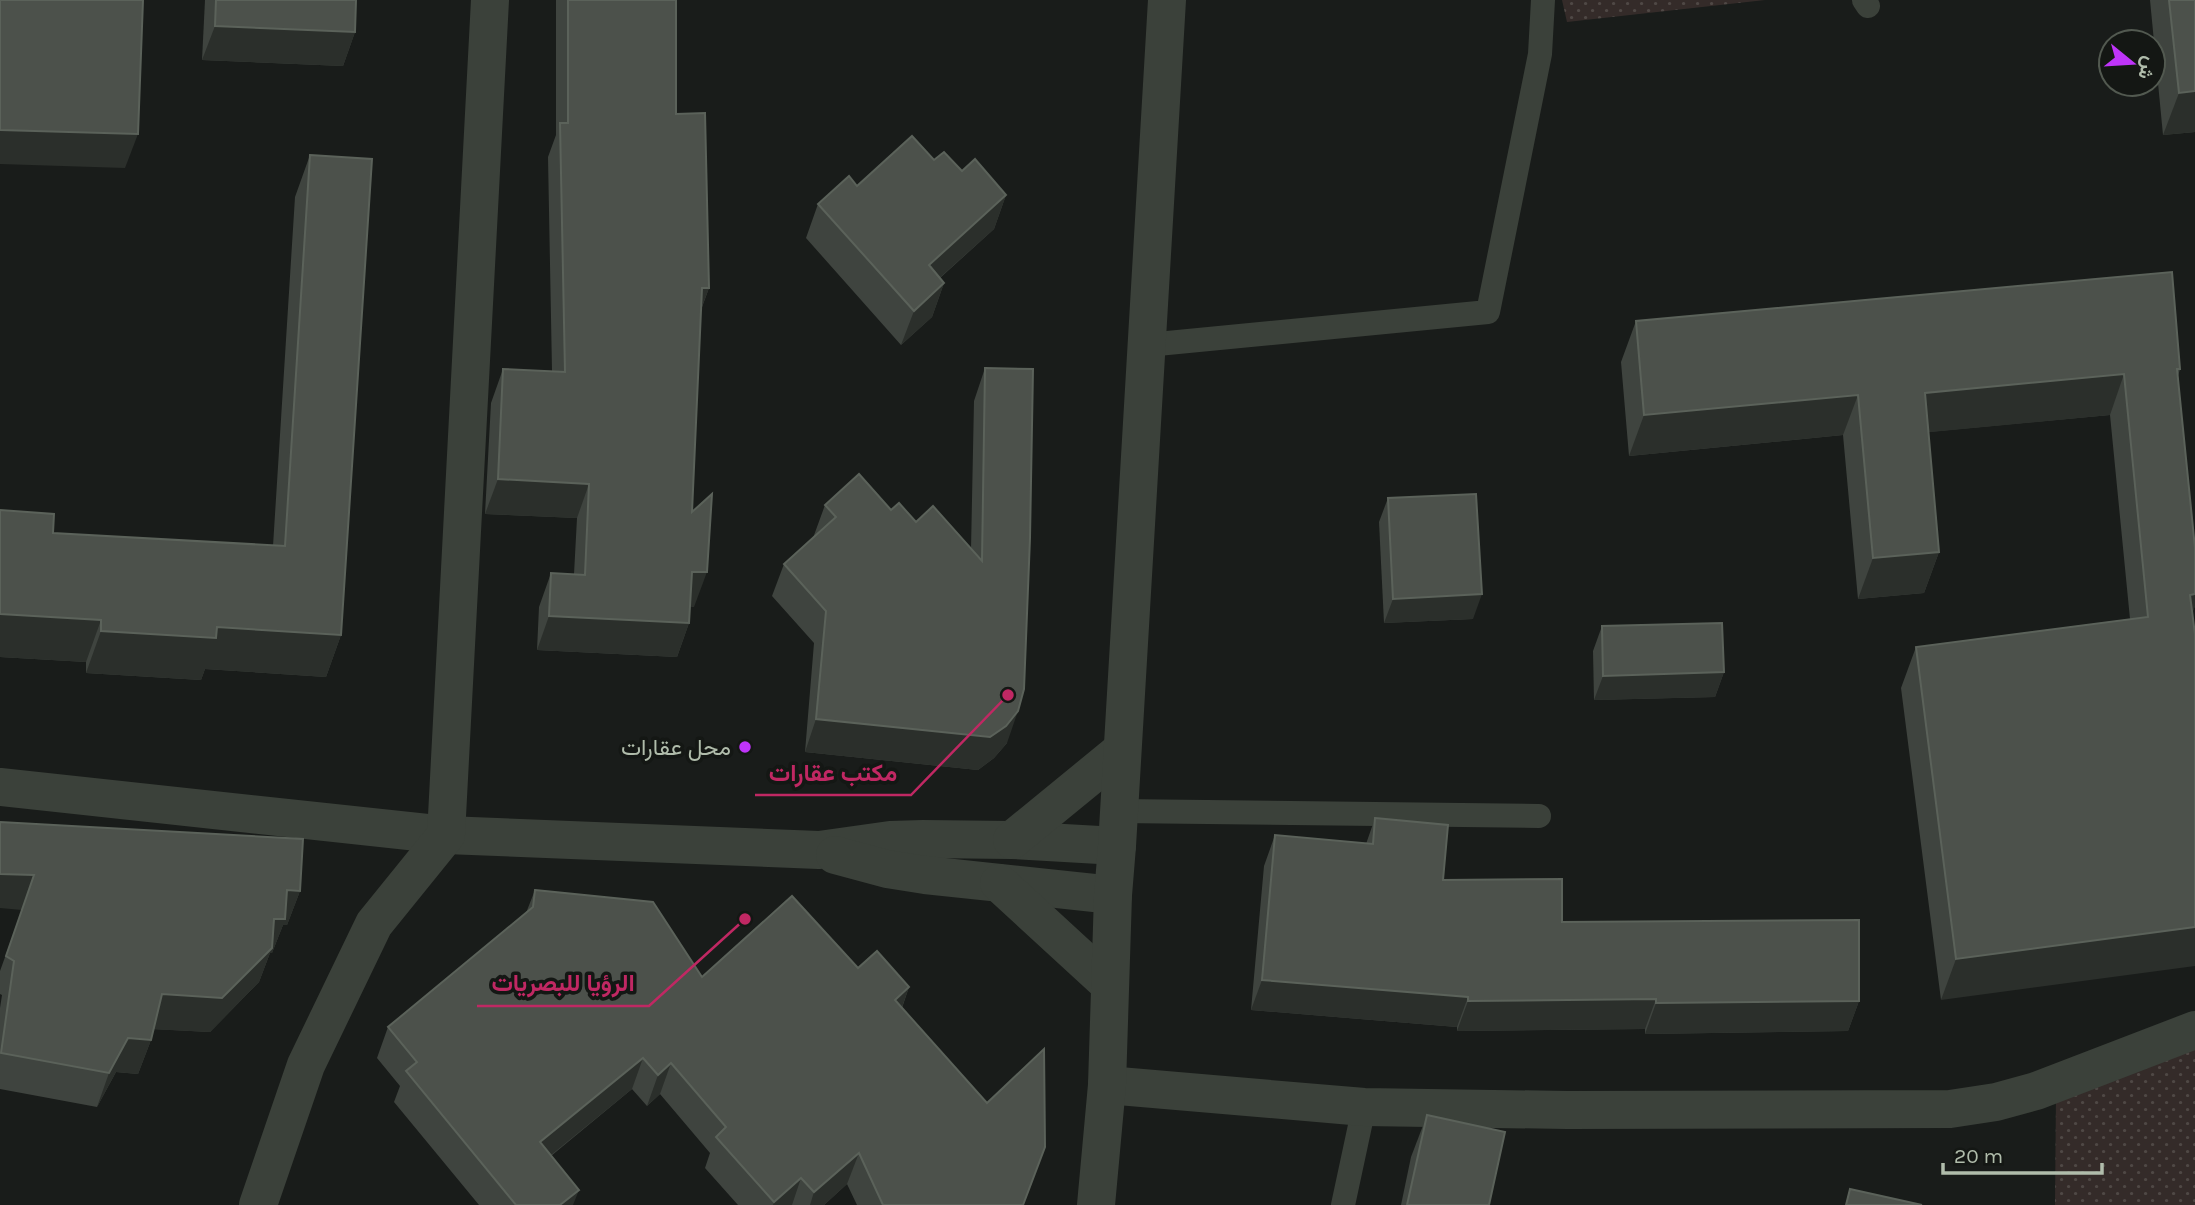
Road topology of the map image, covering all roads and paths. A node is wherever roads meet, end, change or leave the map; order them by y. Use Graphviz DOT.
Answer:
graph roads {
  1 [pos="490,0"];
  2 [pos="1167,0"];
  3 [pos="1543,0"];
  4 [pos="1147,345"];
  5 [pos="1122,750"];
  6 [pos="0,787"];
  7 [pos="1539,817"];
  8 [pos="1118,829"];
  9 [pos="446,835"];
  10 [pos="1013,840"];
  11 [pos="819,850"];
  12 [pos="999,883"];
  13 [pos="1113,895"];
  14 [pos="1110,985"];
  15 [pos="2195,1030"];
  16 [pos="1107,1085"];
  17 [pos="1364,1107"];
  18 [pos="258,1205"];
  19 [pos="1096,1205"];
  20 [pos="1343,1205"];
  1 -- 9 [label="street"];
  2 -- 4 [label="street"];
  3 -- 4 [label="lane"];
  4 -- 5 [label="street"];
  5 -- 8 [label="street"];
  5 -- 10 [label="street"];
  6 -- 9 [label="street"];
  7 -- 8 [label="lane"];
  8 -- 10 [label="street"];
  8 -- 13 [label="street"];
  9 -- 11 [label="street"];
  9 -- 18 [label="street"];
  10 -- 11 [label="street"];
  11 -- 12 [label="street"];
  12 -- 13 [label="street"];
  12 -- 14 [label="street"];
  13 -- 14 [label="street"];
  14 -- 16 [label="street"];
  15 -- 17 [label="street"];
  16 -- 17 [label="street"];
  16 -- 19 [label="street"];
  17 -- 20 [label="lane"];
}
